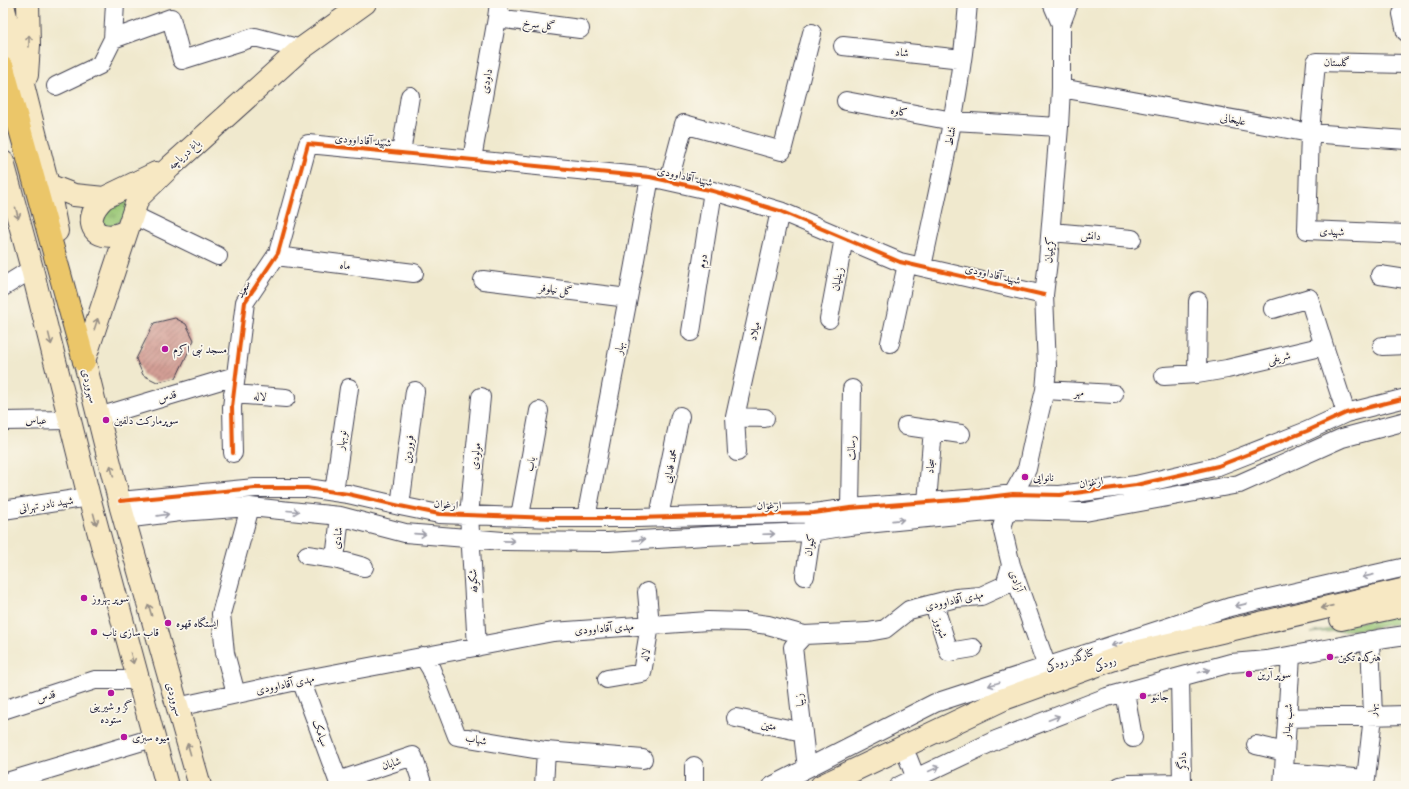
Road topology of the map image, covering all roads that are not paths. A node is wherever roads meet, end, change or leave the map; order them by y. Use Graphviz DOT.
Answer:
graph roads {
  1 [pos="28,3"];
  2 [pos="115,3"];
  3 [pos="365,3"];
  4 [pos="968,3"];
  5 [pos="1052,3"];
  6 [pos="1069,3"];
  7 [pos="3,5"];
  8 [pos="498,11"];
  9 [pos="1402,14"];
  10 [pos="1061,24"];
  11 [pos="580,30"];
  12 [pos="1406,32"];
  13 [pos="812,33"];
  14 [pos="113,39"];
  15 [pos="843,46"];
  16 [pos="301,49"];
  17 [pos="962,59"];
  18 [pos="1406,64"];
  19 [pos="3,68"];
  20 [pos="56,86"];
  21 [pos="1061,88"];
  22 [pos="25,94"];
  23 [pos="410,96"];
  24 [pos="846,100"];
  25 [pos="953,121"];
  26 [pos="1059,127"];
  27 [pos="1310,133"];
  28 [pos="1406,140"];
  29 [pos="308,144"];
  30 [pos="401,153"];
  31 [pos="472,159"];
  32 [pos="3,162"];
  33 [pos="170,167"];
  34 [pos="650,177"];
  35 [pos="669,181"];
  36 [pos="48,185"];
  37 [pos="714,191"];
  38 [pos="104,198"];
  39 [pos="780,211"];
  40 [pos="130,223"];
  41 [pos="1051,232"];
  42 [pos="1406,234"];
  43 [pos="844,238"];
  44 [pos="1132,239"];
  45 [pos="218,256"];
  46 [pos="276,256"];
  47 [pos="914,266"];
  48 [pos="32,269"];
  49 [pos="414,274"];
  50 [pos="1380,275"];
  51 [pos="1406,279"];
  52 [pos="483,280"];
  53 [pos="3,287"];
  54 [pos="1044,295"];
  55 [pos="628,298"];
  56 [pos="1198,301"];
  57 [pos="1273,309"];
  58 [pos="829,319"];
  59 [pos="691,332"];
  60 [pos="890,344"];
  61 [pos="1406,345"];
  62 [pos="1324,346"];
  63 [pos="1382,346"];
  64 [pos="84,362"];
  65 [pos="1197,374"];
  66 [pos="235,376"];
  67 [pos="1164,376"];
  68 [pos="349,388"];
  69 [pos="852,389"];
  70 [pos="1045,390"];
  71 [pos="415,391"];
  72 [pos="234,394"];
  73 [pos="1114,394"];
  74 [pos="481,397"];
  75 [pos="286,398"];
  76 [pos="1406,398"];
  77 [pos="539,411"];
  78 [pos="1346,413"];
  79 [pos="680,416"];
  80 [pos="98,417"];
  81 [pos="735,417"];
  82 [pos="765,418"];
  83 [pos="3,420"];
  84 [pos="70,420"];
  85 [pos="1406,421"];
  86 [pos="906,426"];
  87 [pos="933,429"];
  88 [pos="961,434"];
  89 [pos="738,452"];
  90 [pos="233,453"];
  91 [pos="1244,455"];
  92 [pos="1255,476"];
  93 [pos="334,492"];
  94 [pos="89,497"];
  95 [pos="927,502"];
  96 [pos="1010,502"];
  97 [pos="400,506"];
  98 [pos="250,507"];
  99 [pos="850,508"];
  100 [pos="3,510"];
  101 [pos="122,510"];
  102 [pos="814,513"];
  103 [pos="876,514"];
  104 [pos="469,515"];
  105 [pos="340,516"];
  106 [pos="520,516"];
  107 [pos="659,516"];
  108 [pos="586,518"];
  109 [pos="811,532"];
  110 [pos="471,538"];
  111 [pos="307,555"];
  112 [pos="335,559"];
  113 [pos="1011,565"];
  114 [pos="364,567"];
  115 [pos="1406,567"];
  116 [pos="804,576"];
  117 [pos="1406,589"];
  118 [pos="646,592"];
  119 [pos="934,604"];
  120 [pos="1406,605"];
  121 [pos="650,625"];
  122 [pos="804,635"];
  123 [pos="1406,635"];
  124 [pos="1370,640"];
  125 [pos="478,647"];
  126 [pos="973,648"];
  127 [pos="423,656"];
  128 [pos="1291,656"];
  129 [pos="1047,667"];
  130 [pos="1180,677"];
  131 [pos="607,679"];
  132 [pos="137,680"];
  133 [pos="302,680"];
  134 [pos="1125,692"];
  135 [pos="236,694"];
  136 [pos="177,707"];
  137 [pos="3,710"];
  138 [pos="1406,715"];
  139 [pos="1373,716"];
  140 [pos="736,718"];
  141 [pos="1287,718"];
  142 [pos="803,732"];
  143 [pos="153,738"];
  144 [pos="1133,738"];
  145 [pos="1256,746"];
  146 [pos="546,751"];
  147 [pos="1285,752"];
  148 [pos="908,758"];
  149 [pos="643,759"];
  150 [pos="694,766"];
  151 [pos="807,768"];
  152 [pos="1284,779"];
  153 [pos="3,782"];
  154 [pos="917,782"];
  155 [pos="339,783"];
  156 [pos="167,786"];
  157 [pos="200,786"];
  158 [pos="423,786"];
  159 [pos="544,786"];
  160 [pos="694,786"];
  161 [pos="772,786"];
  162 [pos="820,786"];
  163 [pos="853,786"];
  164 [pos="899,786"];
  165 [pos="1120,786"];
  22 -- 1 [label="main road, one-way"];
  2 -- 14 [label="street"];
  3 -- 16 [label="main road, باغ دریاچه"];
  4 -- 17 [label="street, نشاط"];
  5 -- 10 [label="street, کریمیان"];
  6 -- 10 [label="street"];
  7 -- 22 [label="main road, سهروردی"];
  8 -- 11 [label="street, گل سرخ"];
  8 -- 31 [label="street, داودی"];
  9 -- 12 [label="street"];
  10 -- 21 [label="street, کریمیان"];
  13 -- 35 [label="street"];
  14 -- 16 [label="street"];
  14 -- 20 [label="street"];
  15 -- 17 [label="street, شاد"];
  16 -- 33 [label="main road, باغ دریاچه"];
  17 -- 25 [label="street, نشاط"];
  18 -- 27 [label="street, گلستان"];
  19 -- 64 [label="highway"];
  21 -- 26 [label="street, کریمیان"];
  21 -- 27 [label="street, علیخانی"];
  22 -- 36 [label="main road, سهروردی"];
  23 -- 30 [label="street"];
  24 -- 25 [label="street, کاوه"];
  25 -- 26 [label="street, کاوه"];
  25 -- 47 [label="street, نشاط"];
  26 -- 41 [label="street, کریمیان"];
  27 -- 28 [label="street, علیخانی"];
  27 -- 42 [label="street, شهیدی"];
  29 -- 30 [label="street, شهید آقاداوودی"];
  29 -- 46 [label="street, سعید"];
  30 -- 31 [label="street, شهید آقاداوودی"];
  31 -- 34 [label="street, شهید آقاداوودی"];
  32 -- 48 [label="main road, one-way"];
  33 -- 38 [label="main road"];
  33 -- 40 [label="main road, باغ دریاچه"];
  34 -- 35 [label="street, شهید آقاداوودی"];
  34 -- 55 [label="street, بهار"];
  35 -- 37 [label="street, شهید آقاداوودی"];
  36 -- 38 [label="main road"];
  36 -- 64 [label="main road, سهروردی"];
  37 -- 39 [label="street, شهید آقاداوودی"];
  37 -- 59 [label="street, دوم"];
  38 -- 40 [label="main road"];
  39 -- 43 [label="street, شهید آقاداوودی"];
  39 -- 81 [label="street, میلاد"];
  40 -- 45 [label="street"];
  64 -- 40 [label="main road, باغ دریاچه, one-way"];
  41 -- 44 [label="street, دانش"];
  41 -- 54 [label="street, کریمیان"];
  43 -- 47 [label="street, شهید آقاداوودی"];
  43 -- 58 [label="street, زینلیان"];
  46 -- 49 [label="street, ماه"];
  46 -- 66 [label="street, سعید"];
  47 -- 54 [label="street, شهید آقاداوودی"];
  47 -- 60 [label="street, نشاط"];
  48 -- 53 [label="street"];
  48 -- 84 [label="main road, one-way"];
  50 -- 51 [label="street"];
  52 -- 55 [label="street, گل نیلوفر"];
  54 -- 70 [label="street, کریمیان"];
  55 -- 108 [label="street, بهار"];
  56 -- 65 [label="street"];
  57 -- 62 [label="street"];
  61 -- 63 [label="street"];
  62 -- 65 [label="street, شریفی"];
  62 -- 78 [label="street"];
  64 -- 80 [label="main road, سهروردی"];
  65 -- 67 [label="street, شریفی"];
  66 -- 72 [label="street, سعید"];
  66 -- 80 [label="street, قدس"];
  68 -- 93 [label="street, نوبهار"];
  69 -- 99 [label="street, رسالت"];
  70 -- 73 [label="street, مهر"];
  70 -- 96 [label="street, کریمیان"];
  71 -- 97 [label="street, فروردین"];
  72 -- 75 [label="street, لاله"];
  72 -- 90 [label="street, سعید"];
  74 -- 104 [label="street, مولودی"];
  76 -- 78 [label="street, ارغوان"];
  77 -- 106 [label="street, باب"];
  78 -- 91 [label="street, ارغوان"];
  79 -- 107 [label="street, محمد فدایی"];
  101 -- 80 [label="main road, سهروردی, one-way"];
  81 -- 82 [label="street"];
  81 -- 89 [label="street, میلاد"];
  83 -- 84 [label="street, عباس"];
  84 -- 94 [label="main road"];
  85 -- 92 [label="street, ارغوان"];
  86 -- 87 [label="street"];
  87 -- 88 [label="street"];
  87 -- 95 [label="street, سجاد"];
  91 -- 92 [label="street"];
  91 -- 96 [label="street, ارغوان"];
  92 -- 96 [label="street, ارغوان"];
  93 -- 97 [label="street, ارغوان"];
  93 -- 101 [label="street, ارغوان"];
  94 -- 100 [label="street, شهید نادر تهرانی"];
  94 -- 132 [label="main road, one-way"];
  95 -- 96 [label="street, ارغوان"];
  95 -- 103 [label="street, ارغوان"];
  103 -- 96 [label="street, ارغوان, one-way"];
  96 -- 113 [label="street, آزادی"];
  97 -- 104 [label="street, ارغوان"];
  101 -- 98 [label="street, ارغوان, one-way"];
  98 -- 105 [label="street, ارغوان, one-way"];
  98 -- 135 [label="street"];
  99 -- 102 [label="street, ارغوان"];
  99 -- 103 [label="street, ارغوان"];
  136 -- 101 [label="main road, سهروردی, one-way"];
  102 -- 107 [label="street, ارغوان"];
  102 -- 109 [label="street, کیوان"];
  103 -- 109 [label="street, ارغوان"];
  104 -- 106 [label="street, ارغوان"];
  104 -- 110 [label="street, شکوفه"];
  105 -- 110 [label="street, ارغوان, one-way"];
  105 -- 112 [label="street, شادی"];
  106 -- 108 [label="street, ارغوان"];
  107 -- 108 [label="street, ارغوان"];
  110 -- 109 [label="street, ارغوان, one-way"];
  109 -- 116 [label="street, کیوان"];
  110 -- 125 [label="street, شکوفه"];
  111 -- 112 [label="street"];
  112 -- 114 [label="street"];
  113 -- 119 [label="street, مهدی آقاداوودی"];
  113 -- 129 [label="street, آزادی"];
  115 -- 129 [label="street, کنارگذر رودکی, one-way"];
  117 -- 162 [label="main road, رودکی, one-way"];
  118 -- 121 [label="street"];
  119 -- 122 [label="street, مهدی آقاداوودی"];
  119 -- 126 [label="street, شبروز"];
  120 -- 148 [label="main road, رودکی"];
  121 -- 122 [label="street, مهدی آقاداوودی"];
  121 -- 125 [label="street, مهدی آقاداوودی"];
  121 -- 131 [label="street, لاله"];
  122 -- 142 [label="street, زیبا"];
  123 -- 124 [label="street"];
  124 -- 128 [label="street"];
  124 -- 139 [label="street, بهار"];
  125 -- 127 [label="street, مهدی آقاداوودی"];
  127 -- 133 [label="street, مهدی آقاداوودی"];
  127 -- 146 [label="street, شهاب"];
  130 -- 128 [label="street, one-way"];
  128 -- 141 [label="street, شب بیدار"];
  129 -- 151 [label="street, کنارگذر رودکی, one-way"];
  130 -- 134 [label="street"];
  130 -- 165 [label="street, دادگر"];
  132 -- 137 [label="street, قدس"];
  132 -- 143 [label="main road"];
  133 -- 135 [label="street, مهدی آقاداوودی"];
  133 -- 155 [label="street, سیامک"];
  134 -- 144 [label="street"];
  154 -- 134 [label="street, one-way"];
  135 -- 136 [label="street, مهدی آقاداوودی"];
  157 -- 136 [label="main road, سهروردی, one-way"];
  138 -- 139 [label="street"];
  139 -- 141 [label="street"];
  139 -- 152 [label="street, بهار"];
  140 -- 142 [label="street, متین"];
  141 -- 147 [label="street, شب بیدار"];
  142 -- 151 [label="street, زیبا"];
  143 -- 153 [label="street"];
  143 -- 156 [label="main road"];
  145 -- 147 [label="street"];
  146 -- 149 [label="street"];
  146 -- 159 [label="street"];
  147 -- 152 [label="street, شب بیدار"];
  148 -- 154 [label="street"];
  148 -- 163 [label="main road, رودکی"];
  150 -- 160 [label="street"];
  151 -- 161 [label="street, کنارگذر رودکی"];
  154 -- 164 [label="street"];
  155 -- 158 [label="street, شایان"];
}
